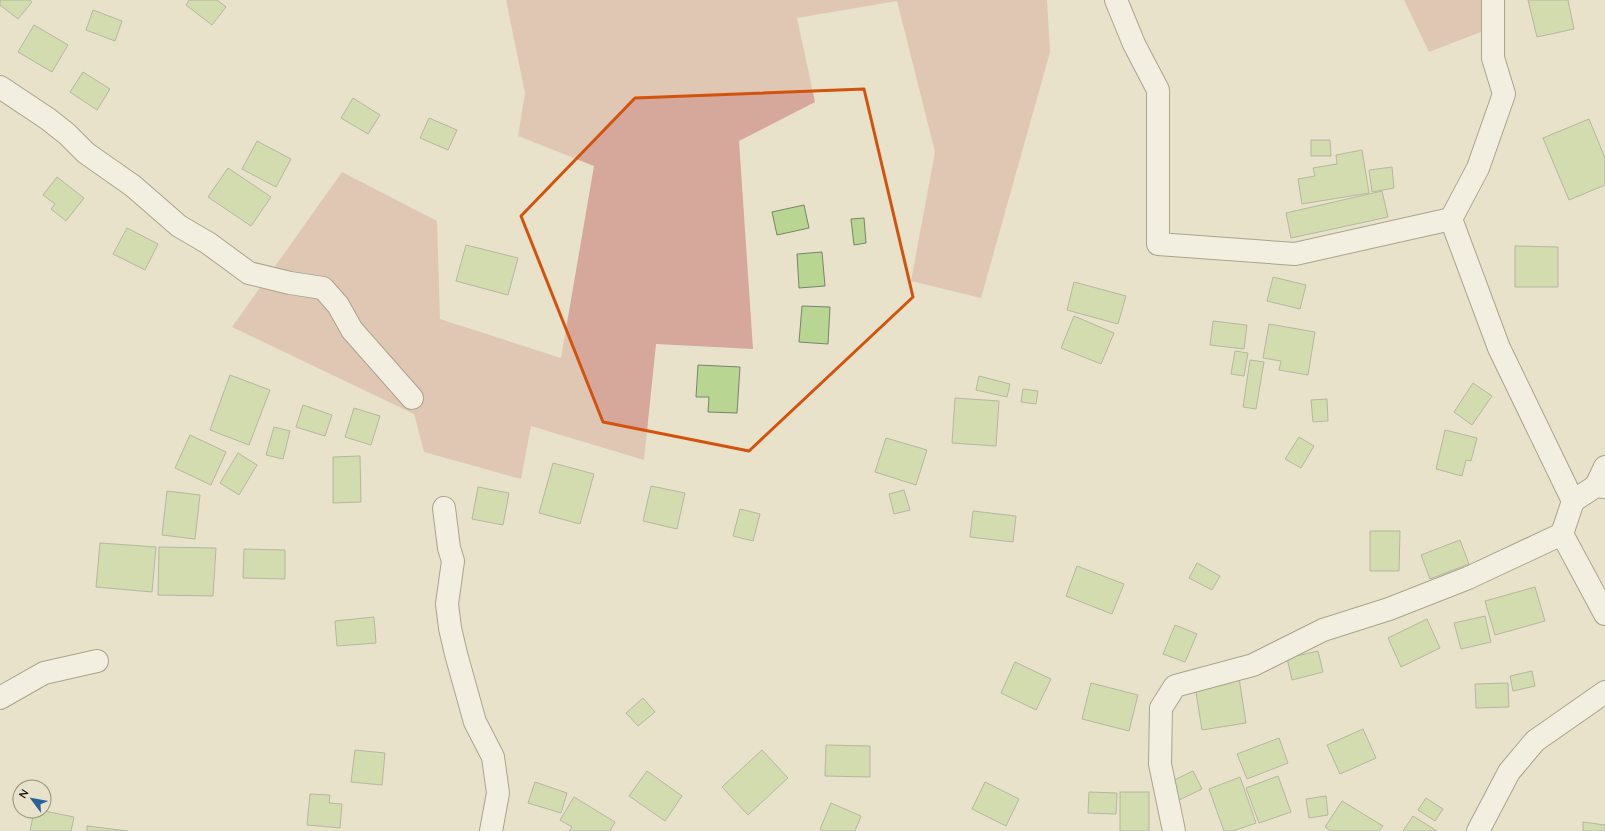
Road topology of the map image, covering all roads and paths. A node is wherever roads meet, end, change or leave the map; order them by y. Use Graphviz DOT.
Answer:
graph roads {
  1 [pos="1116,0"];
  2 [pos="1493,0"];
  3 [pos="0,87"];
  4 [pos="1451,219"];
  5 [pos="412,398"];
  6 [pos="1602,480"];
  7 [pos="1573,501"];
  8 [pos="444,508"];
  9 [pos="1562,534"];
  10 [pos="1605,614"];
  11 [pos="97,661"];
  12 [pos="1605,692"];
  13 [pos="0,698"];
  14 [pos="491,831"];
  15 [pos="1174,831"];
  16 [pos="1478,831"];
  1 -- 4 [label="street"];
  2 -- 4 [label="street"];
  3 -- 5 [label="street"];
  4 -- 7 [label="street"];
  6 -- 7 [label="street"];
  7 -- 9 [label="street"];
  8 -- 14 [label="street"];
  9 -- 10 [label="street"];
  9 -- 15 [label="street"];
  11 -- 13 [label="street"];
  12 -- 16 [label="street"];
}
